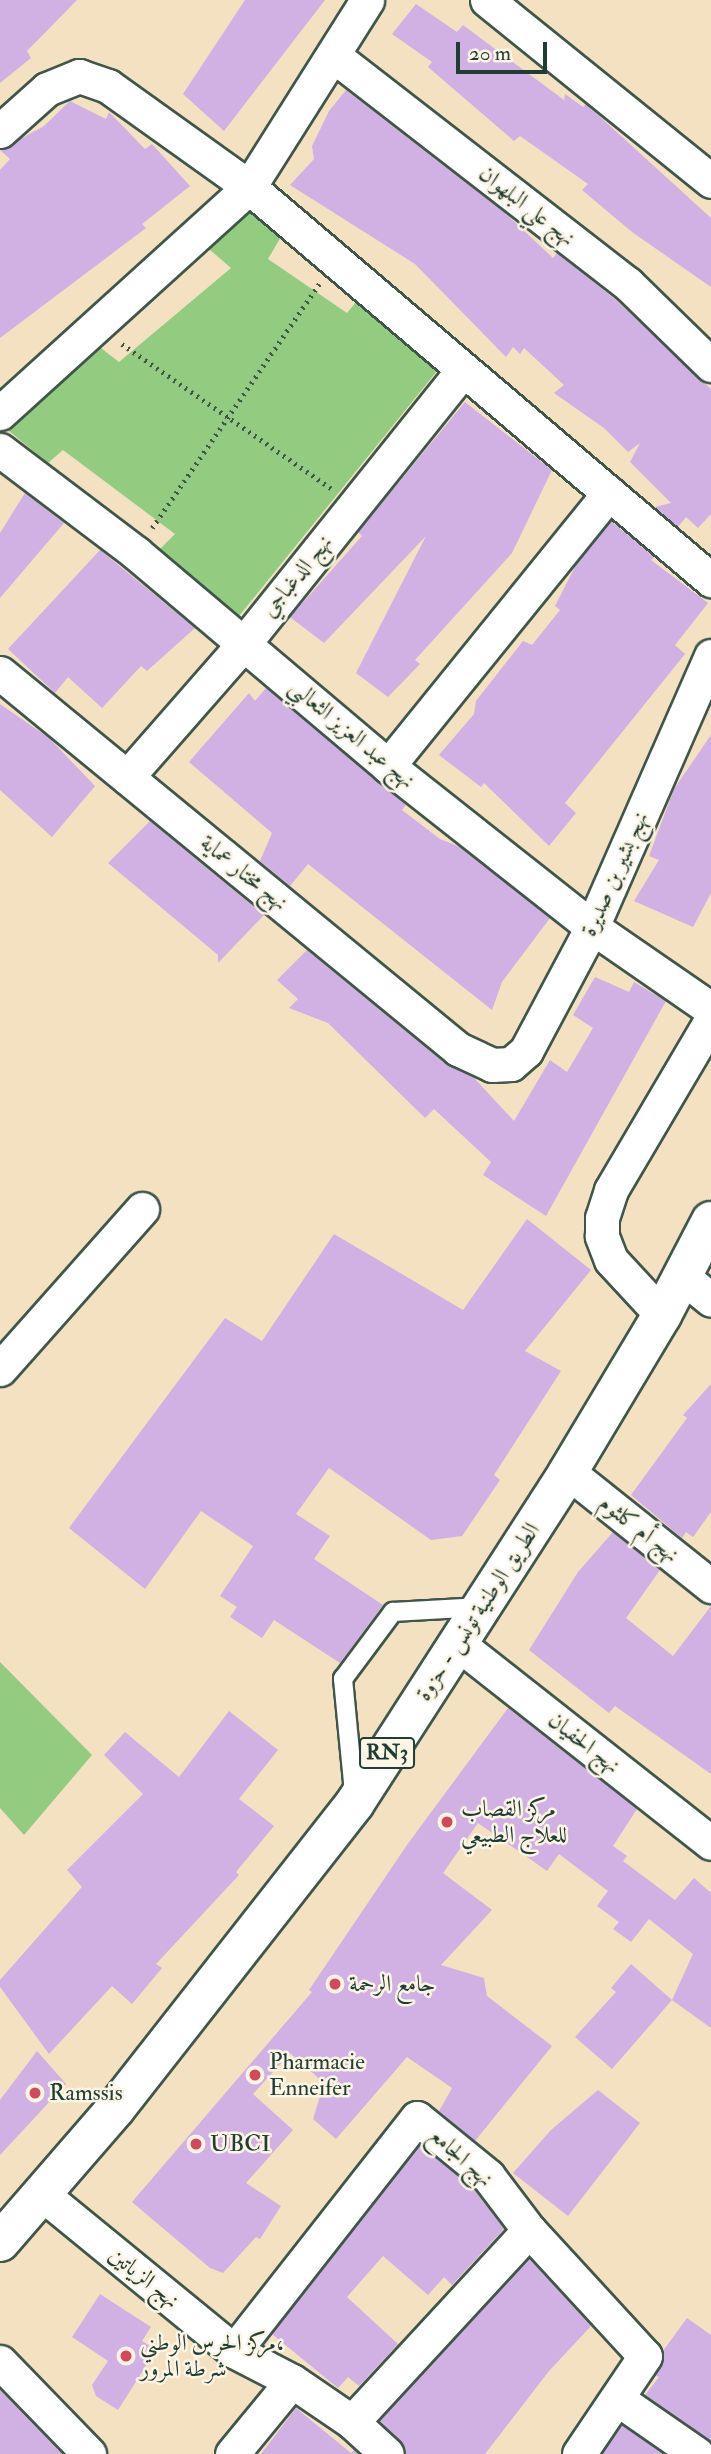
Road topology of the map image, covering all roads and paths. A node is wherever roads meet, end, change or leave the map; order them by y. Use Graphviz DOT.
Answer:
graph roads {
  1 [pos="367,0"];
  2 [pos="487,0"];
  3 [pos="334,56"];
  4 [pos="0,131"];
  5 [pos="711,181"];
  6 [pos="249,187"];
  7 [pos="336,259"];
  8 [pos="95,325"];
  9 [pos="711,365"];
  10 [pos="462,371"];
  11 [pos="0,413"];
  12 [pos="229,416"];
  13 [pos="0,450"];
  14 [pos="609,493"];
  15 [pos="356,502"];
  16 [pos="136,553"];
  17 [pos="711,580"];
  18 [pos="245,642"];
  19 [pos="711,656"];
  20 [pos="0,673"];
  21 [pos="388,766"];
  22 [pos="127,777"];
  23 [pos="592,927"];
  24 [pos="711,1009"];
  25 [pos="711,1020"];
  26 [pos="492,1065"];
  27 [pos="142,1209"];
  28 [pos="711,1221"];
  29 [pos="697,1289"];
  30 [pos="662,1315"];
  31 [pos="0,1369"];
  32 [pos="568,1472"];
  33 [pos="711,1586"];
  34 [pos="485,1607"];
  35 [pos="457,1643"];
  36 [pos="355,1803"];
  37 [pos="711,1843"];
  38 [pos="41,2194"];
  39 [pos="529,2230"];
  40 [pos="0,2242"];
  41 [pos="234,2351"];
  42 [pos="0,2362"];
  43 [pos="292,2381"];
  44 [pos="620,2400"];
  45 [pos="352,2422"];
  46 [pos="89,2454"];
  47 [pos="232,2454"];
  48 [pos="387,2454"];
  49 [pos="579,2454"];
  50 [pos="697,2454"];
  1 -- 3 [label="street"];
  2 -- 5 [label="street"];
  3 -- 6 [label="street"];
  3 -- 9 [label="street, نهج علي البلهوان"];
  4 -- 6 [label="street"];
  6 -- 7 [label="street"];
  6 -- 8 [label="street"];
  7 -- 10 [label="street"];
  7 -- 12 [label="path"];
  8 -- 11 [label="street"];
  8 -- 12 [label="path"];
  10 -- 14 [label="street"];
  10 -- 15 [label="street, نهج الدغباجي"];
  12 -- 15 [label="path"];
  12 -- 16 [label="path"];
  13 -- 16 [label="street, نهج عبد العزيز الثعالبي"];
  14 -- 17 [label="street"];
  14 -- 21 [label="street"];
  15 -- 18 [label="street, نهج الدغباجي"];
  16 -- 18 [label="street, نهج عبد العزيز الثعالبي"];
  18 -- 21 [label="street, نهج عبد العزيز الثعالبي"];
  18 -- 22 [label="street, نهج الدغباجي"];
  19 -- 23 [label="street, نهج بشير بن صديرة"];
  20 -- 22 [label="street, نهج مختار عماية"];
  21 -- 23 [label="street, نهج عبد العزيز الثعالبي"];
  22 -- 26 [label="street, نهج مختار عماية"];
  23 -- 24 [label="street, نهج عبد العزيز الثعالبي"];
  23 -- 26 [label="street, نهج بشير بن صديرة"];
  25 -- 30 [label="street"];
  27 -- 31 [label="street"];
  28 -- 29 [label="main road, الطريق الوطنية تونس - حزوة / RN3"];
  29 -- 30 [label="main road, الطريق الوطنية تونس - حزوة / RN3"];
  30 -- 32 [label="main road, الطريق الوطنية تونس - حزوة / RN3"];
  32 -- 33 [label="street, نهج أم كلثوم"];
  32 -- 34 [label="main road, الطريق الوطنية تونس - حزوة / RN3"];
  34 -- 35 [label="main road, الطريق الوطنية تونس - حزوة / RN3"];
  34 -- 36 [label="lane"];
  35 -- 36 [label="main road, الطريق الوطنية تونس - حزوة / RN3"];
  35 -- 37 [label="street, نهج الحفيان"];
  36 -- 38 [label="main road, الطريق الوطنية تونس - حزوة / RN3"];
  38 -- 40 [label="main road, الطريق الوطنية تونس - حزوة / RN3"];
  38 -- 41 [label="street, نهج الزياتين"];
  39 -- 41 [label="street, نهج الجامع"];
  39 -- 44 [label="street, نهج الجامع"];
  39 -- 45 [label="street"];
  41 -- 43 [label="street, نهج الزياتين"];
  42 -- 46 [label="street"];
  43 -- 45 [label="street, نهج الزياتين"];
  43 -- 47 [label="street"];
  44 -- 49 [label="street"];
  44 -- 50 [label="street"];
  45 -- 48 [label="street, نهج الزياتين"];
}
